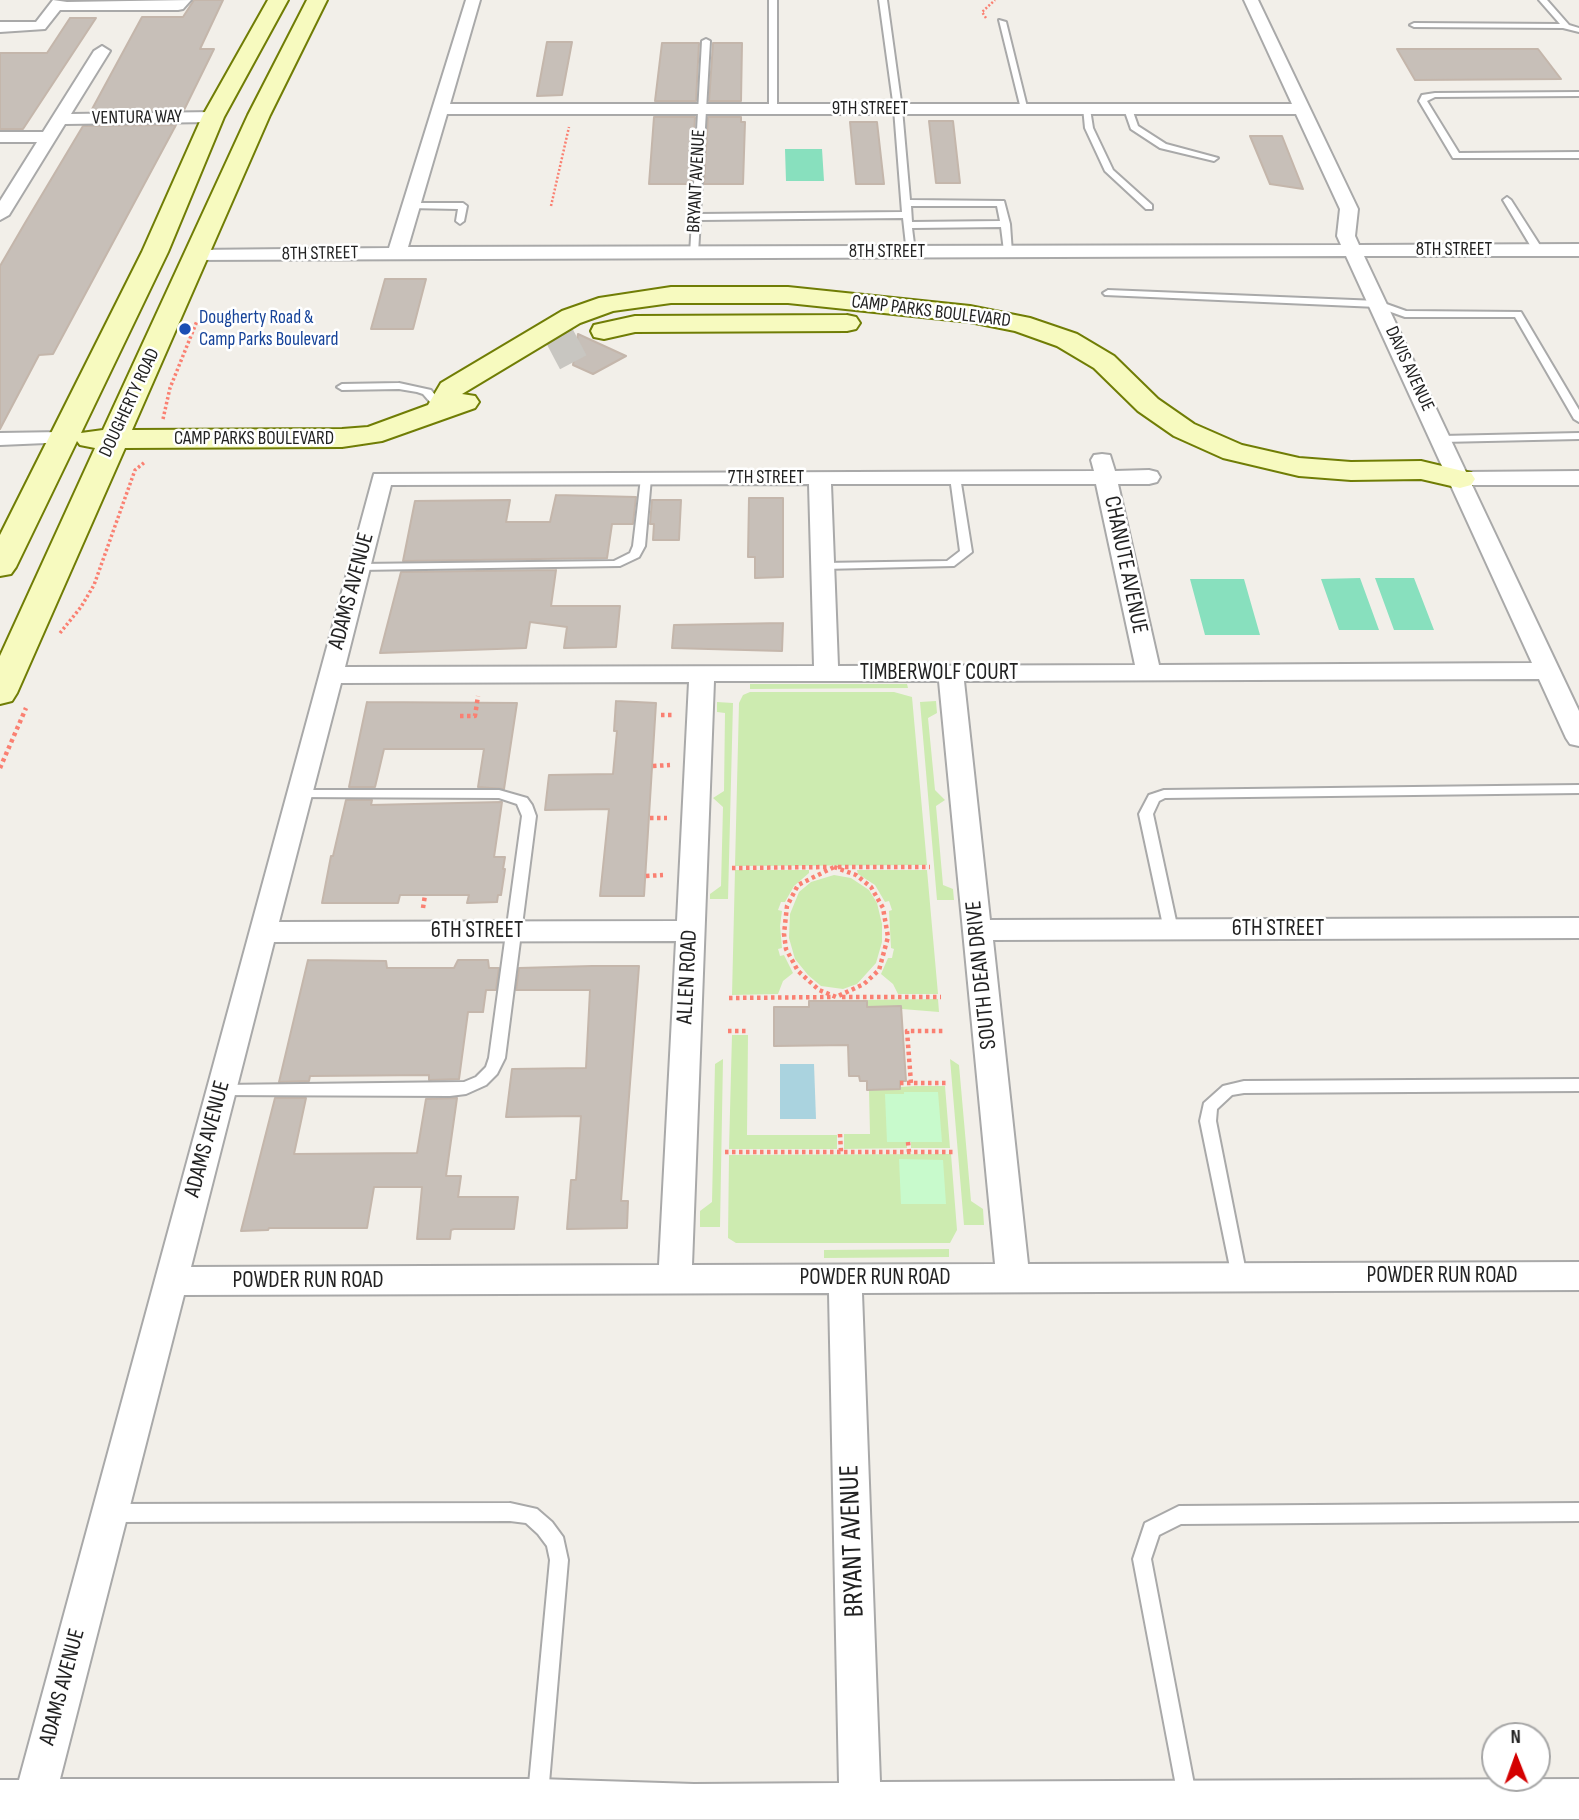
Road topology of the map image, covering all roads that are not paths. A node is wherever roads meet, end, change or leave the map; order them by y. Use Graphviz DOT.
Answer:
graph roads {
  1 [pos="184,0"];
  2 [pos="278,0"];
  3 [pos="317,0"];
  4 [pos="473,0"];
  5 [pos="773,0"];
  6 [pos="883,0"];
  7 [pos="1251,0"];
  8 [pos="1543,0"];
  9 [pos="59,3"];
  10 [pos="117,3"];
  11 [pos="1002,22"];
  12 [pos="1414,25"];
  13 [pos="1566,26"];
  14 [pos="0,27"];
  15 [pos="1579,30"];
  16 [pos="706,41"];
  17 [pos="102,51"];
  18 [pos="1579,94"];
  19 [pos="773,108"];
  20 [pos="439,109"];
  21 [pos="701,109"];
  22 [pos="898,109"];
  23 [pos="1025,109"];
  24 [pos="1086,109"];
  25 [pos="1128,109"];
  26 [pos="1301,109"];
  27 [pos="215,113"];
  28 [pos="64,114"];
  29 [pos="0,137"];
  30 [pos="50,137"];
  31 [pos="1579,155"];
  32 [pos="1214,158"];
  33 [pos="226,189"];
  34 [pos="1507,200"];
  35 [pos="905,203"];
  36 [pos="411,205"];
  37 [pos="1149,207"];
  38 [pos="0,215"];
  39 [pos="695,217"];
  40 [pos="460,220"];
  41 [pos="907,220"];
  42 [pos="1005,224"];
  43 [pos="1352,250"];
  44 [pos="1538,250"];
  45 [pos="1579,250"];
  46 [pos="1009,251"];
  47 [pos="909,252"];
  48 [pos="397,253"];
  49 [pos="693,253"];
  50 [pos="195,256"];
  51 [pos="1108,293"];
  52 [pos="1378,304"];
  53 [pos="587,338"];
  54 [pos="553,355"];
  55 [pos="342,387"];
  56 [pos="441,408"];
  57 [pos="1579,419"];
  58 [pos="1579,436"];
  59 [pos="62,438"];
  60 [pos="0,439"];
  61 [pos="114,439"];
  62 [pos="1442,439"];
  63 [pos="1104,467"];
  64 [pos="820,477"];
  65 [pos="955,477"];
  66 [pos="1149,477"];
  67 [pos="646,478"];
  68 [pos="1579,478"];
  69 [pos="382,479"];
  70 [pos="1460,479"];
  71 [pos="823,566"];
  72 [pos="0,567"];
  73 [pos="359,567"];
  74 [pos="1549,671"];
  75 [pos="951,673"];
  76 [pos="1149,673"];
  77 [pos="702,674"];
  78 [pos="826,674"];
  79 [pos="330,675"];
  80 [pos="15,696"];
  81 [pos="1579,738"];
  82 [pos="1579,789"];
  83 [pos="299,794"];
  84 [pos="1579,928"];
  85 [pos="977,930"];
  86 [pos="1171,930"];
  87 [pos="514,931"];
  88 [pos="690,931"];
  89 [pos="263,932"];
  90 [pos="1579,1085"];
  91 [pos="221,1091"];
  92 [pos="1579,1276"];
  93 [pos="1239,1277"];
  94 [pos="845,1278"];
  95 [pos="1013,1278"];
  96 [pos="675,1279"];
  97 [pos="170,1281"];
  98 [pos="1579,1512"];
  99 [pos="109,1513"];
  100 [pos="538,1799"];
  101 [pos="1579,1799"];
  102 [pos="17,1800"];
  103 [pos="1187,1801"];
  104 [pos="860,1804"];
  1 -- 10 [label="street"];
  2 -- 27 [label="main road, DOUGHERTY ROAD"];
  3 -- 33 [label="main road, DOUGHERTY ROAD"];
  4 -- 20 [label="street"];
  5 -- 19 [label="lane"];
  6 -- 22 [label="lane"];
  7 -- 26 [label="street, DAVIS AVENUE"];
  8 -- 13 [label="lane"];
  9 -- 10 [label="street"];
  9 -- 14 [label="street"];
  11 -- 23 [label="lane"];
  12 -- 13 [label="lane"];
  13 -- 15 [label="lane"];
  16 -- 21 [label="lane, BRYANT AVENUE"];
  17 -- 28 [label="street"];
  18 -- 31 [label="lane"];
  19 -- 21 [label="street, 9TH STREET"];
  19 -- 22 [label="street, 9TH STREET"];
  20 -- 21 [label="street, 9TH STREET"];
  20 -- 36 [label="street"];
  21 -- 39 [label="lane, BRYANT AVENUE"];
  22 -- 23 [label="street, 9TH STREET"];
  22 -- 35 [label="lane"];
  23 -- 24 [label="street, 9TH STREET"];
  24 -- 25 [label="street, 9TH STREET"];
  24 -- 37 [label="lane"];
  25 -- 26 [label="street, 9TH STREET"];
  25 -- 32 [label="lane"];
  26 -- 43 [label="street, DAVIS AVENUE"];
  27 -- 28 [label="street, VENTURA WAY"];
  27 -- 33 [label="main road"];
  27 -- 59 [label="main road, DOUGHERTY ROAD"];
  28 -- 30 [label="street"];
  29 -- 30 [label="street"];
  30 -- 38 [label="street"];
  33 -- 50 [label="main road, DOUGHERTY ROAD"];
  34 -- 44 [label="lane"];
  35 -- 41 [label="lane"];
  35 -- 42 [label="lane"];
  36 -- 40 [label="lane"];
  36 -- 48 [label="street"];
  39 -- 41 [label="lane"];
  39 -- 49 [label="lane, BRYANT AVENUE"];
  41 -- 42 [label="lane"];
  41 -- 47 [label="lane"];
  42 -- 46 [label="lane"];
  43 -- 44 [label="street, 8TH STREET"];
  43 -- 46 [label="street, 8TH STREET"];
  43 -- 52 [label="street, DAVIS AVENUE"];
  44 -- 45 [label="street, 8TH STREET"];
  46 -- 47 [label="street, 8TH STREET"];
  47 -- 49 [label="street, 8TH STREET"];
  48 -- 49 [label="street, 8TH STREET"];
  48 -- 50 [label="street, 8TH STREET"];
  50 -- 61 [label="main road, DOUGHERTY ROAD"];
  51 -- 52 [label="lane"];
  52 -- 57 [label="lane"];
  52 -- 62 [label="street, DAVIS AVENUE"];
  53 -- 70 [label="main road, CAMP PARKS BOULEVARD"];
  54 -- 56 [label="main road, CAMP PARKS BOULEVARD"];
  55 -- 56 [label="lane"];
  56 -- 61 [label="main road, CAMP PARKS BOULEVARD"];
  56 -- 70 [label="main road, CAMP PARKS BOULEVARD"];
  58 -- 62 [label="lane"];
  59 -- 60 [label="street"];
  59 -- 61 [label="main road, CAMP PARKS BOULEVARD"];
  59 -- 72 [label="main road, DOUGHERTY ROAD"];
  61 -- 80 [label="main road, DOUGHERTY ROAD"];
  62 -- 70 [label="street, DAVIS AVENUE"];
  63 -- 65 [label="street, 7TH STREET"];
  63 -- 66 [label="street, 7TH STREET"];
  63 -- 76 [label="street, CHANUTE AVENUE"];
  64 -- 65 [label="street, 7TH STREET"];
  64 -- 67 [label="street, 7TH STREET"];
  64 -- 71 [label="street"];
  65 -- 71 [label="lane"];
  67 -- 69 [label="street, 7TH STREET"];
  67 -- 73 [label="lane"];
  68 -- 70 [label="street"];
  69 -- 73 [label="street, ADAMS AVENUE"];
  70 -- 74 [label="street, DAVIS AVENUE"];
  71 -- 78 [label="street"];
  73 -- 79 [label="street, ADAMS AVENUE"];
  74 -- 76 [label="street, TIMBERWOLF COURT"];
  74 -- 81 [label="street, DAVIS AVENUE"];
  75 -- 76 [label="street, TIMBERWOLF COURT"];
  75 -- 78 [label="street, TIMBERWOLF COURT"];
  75 -- 85 [label="street, SOUTH DEAN DRIVE"];
  77 -- 78 [label="street, TIMBERWOLF COURT"];
  77 -- 79 [label="street, TIMBERWOLF COURT"];
  77 -- 88 [label="street, ALLEN ROAD"];
  79 -- 83 [label="street, ADAMS AVENUE"];
  82 -- 86 [label="lane"];
  83 -- 87 [label="lane"];
  83 -- 89 [label="street, ADAMS AVENUE"];
  84 -- 86 [label="street, 6TH STREET"];
  85 -- 86 [label="street, 6TH STREET"];
  85 -- 95 [label="street, SOUTH DEAN DRIVE"];
  87 -- 88 [label="street, 6TH STREET"];
  87 -- 89 [label="street, 6TH STREET"];
  87 -- 91 [label="lane"];
  88 -- 96 [label="street, ALLEN ROAD"];
  89 -- 91 [label="street, ADAMS AVENUE"];
  90 -- 93 [label="lane"];
  91 -- 97 [label="street, ADAMS AVENUE"];
  92 -- 93 [label="street, POWDER RUN ROAD"];
  93 -- 95 [label="street, POWDER RUN ROAD"];
  94 -- 95 [label="street, POWDER RUN ROAD"];
  94 -- 96 [label="street, POWDER RUN ROAD"];
  94 -- 104 [label="street, BRYANT AVENUE"];
  96 -- 97 [label="street, POWDER RUN ROAD"];
  97 -- 99 [label="street, ADAMS AVENUE"];
  98 -- 103 [label="lane"];
  99 -- 100 [label="lane"];
  99 -- 102 [label="street, ADAMS AVENUE"];
  100 -- 102 [label="street"];
  100 -- 104 [label="street"];
  101 -- 103 [label="street"];
  103 -- 104 [label="street"];
}
